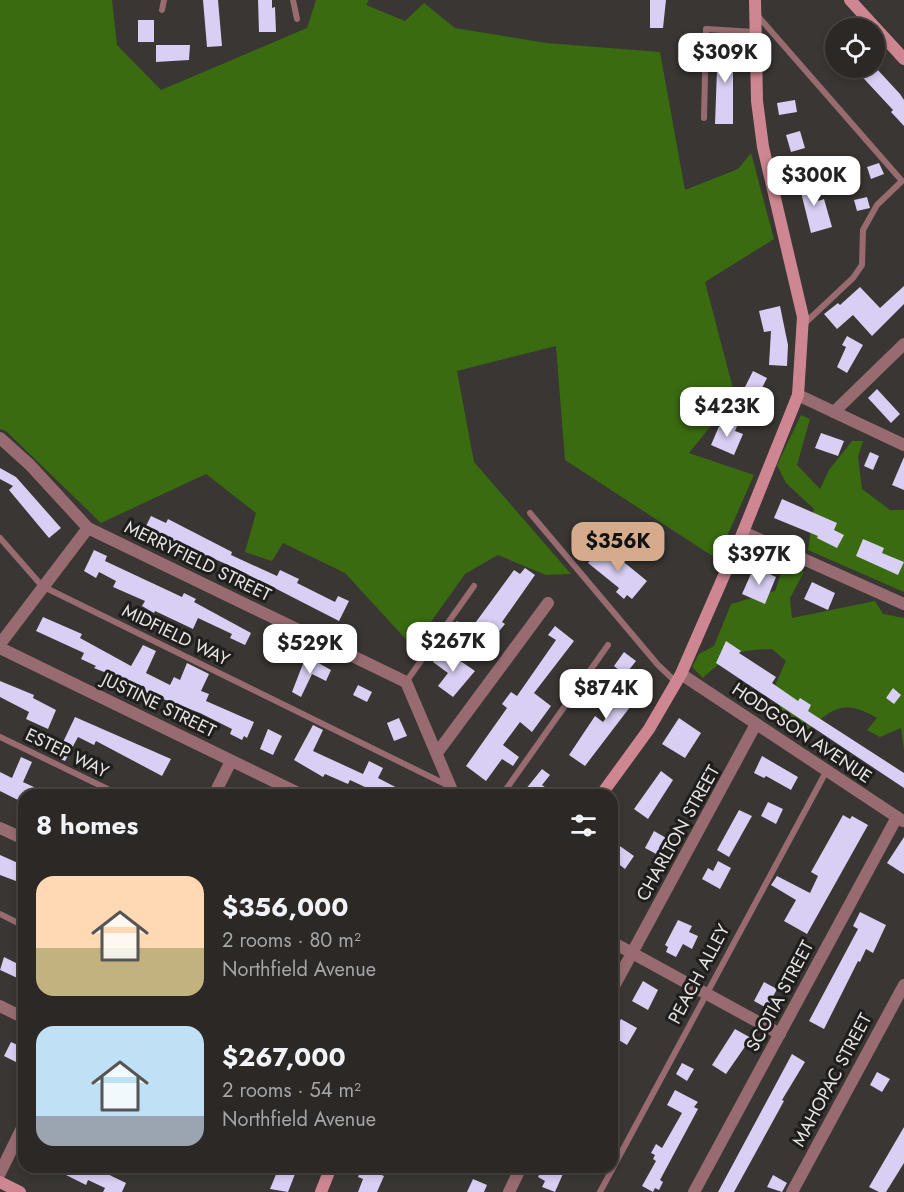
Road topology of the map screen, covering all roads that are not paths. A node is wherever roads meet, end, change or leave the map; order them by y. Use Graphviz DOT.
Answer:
graph roads {
  1 [pos="164,0"];
  2 [pos="293,0"];
  3 [pos="850,0"];
  4 [pos="755,6"];
  5 [pos="162,10"];
  6 [pos="297,19"];
  7 [pos="755,32"];
  8 [pos="904,59"];
  9 [pos="704,118"];
  10 [pos="803,325"];
  11 [pos="904,344"];
  12 [pos="798,395"];
  13 [pos="834,412"];
  14 [pos="0,438"];
  15 [pos="904,445"];
  16 [pos="530,513"];
  17 [pos="88,528"];
  18 [pos="743,532"];
  19 [pos="0,538"];
  20 [pos="42,586"];
  21 [pos="474,586"];
  22 [pos="548,603"];
  23 [pos="904,604"];
  24 [pos="608,645"];
  25 [pos="0,646"];
  26 [pos="678,678"];
  27 [pos="406,682"];
  28 [pos="756,724"];
  29 [pos="0,737"];
  30 [pos="437,753"];
  31 [pos="231,761"];
  32 [pos="826,770"];
  33 [pos="108,789"];
  34 [pos="217,789"];
  35 [pos="289,789"];
  36 [pos="448,789"];
  37 [pos="451,789"];
  38 [pos="506,789"];
  39 [pos="605,789"];
  40 [pos="901,819"];
  41 [pos="0,828"];
  42 [pos="18,836"];
  43 [pos="0,914"];
  44 [pos="18,923"];
  45 [pos="618,946"];
  46 [pos="631,954"];
  47 [pos="618,979"];
  48 [pos="904,985"];
  49 [pos="705,994"];
  50 [pos="0,1006"];
  51 [pos="18,1015"];
  52 [pos="780,1034"];
  53 [pos="18,1136"];
  54 [pos="618,1158"];
  55 [pos="0,1173"];
  56 [pos="329,1173"];
  57 [pos="518,1173"];
  58 [pos="610,1173"];
  59 [pos="0,1182"];
  60 [pos="20,1192"];
  61 [pos="321,1192"];
  62 [pos="509,1192"];
  63 [pos="600,1192"];
  64 [pos="694,1192"];
  65 [pos="792,1192"];
  1 -- 5 [label="lane"];
  2 -- 6 [label="lane"];
  3 -- 8 [label="street"];
  4 -- 7 [label="street"];
  4 -- 10 [label="lane"];
  7 -- 9 [label="lane"];
  7 -- 10 [label="street"];
  10 -- 12 [label="street"];
  11 -- 13 [label="street"];
  12 -- 13 [label="street"];
  12 -- 18 [label="street"];
  13 -- 15 [label="street"];
  14 -- 17 [label="street, MERRYFIELD STREET"];
  16 -- 26 [label="lane"];
  17 -- 20 [label="street"];
  17 -- 27 [label="street, MERRYFIELD STREET"];
  18 -- 23 [label="street"];
  18 -- 26 [label="street"];
  19 -- 20 [label="lane, MIDFIELD WAY"];
  20 -- 25 [label="street"];
  20 -- 36 [label="lane, MIDFIELD WAY"];
  21 -- 27 [label="lane"];
  22 -- 30 [label="street"];
  24 -- 38 [label="lane"];
  25 -- 31 [label="street, JUSTINE STREET"];
  26 -- 28 [label="street, HODGSON AVENUE"];
  26 -- 39 [label="street"];
  27 -- 30 [label="street"];
  28 -- 32 [label="street, HODGSON AVENUE"];
  28 -- 46 [label="street, CHARLTON STREET"];
  29 -- 33 [label="lane, ESTEP WAY"];
  30 -- 37 [label="street"];
  31 -- 34 [label="street"];
  31 -- 35 [label="street, JUSTINE STREET"];
  32 -- 40 [label="street, HODGSON AVENUE"];
  32 -- 49 [label="lane, PEACH ALLEY"];
  40 -- 52 [label="street, SCOTIA STREET"];
  41 -- 42 [label="street"];
  43 -- 44 [label="lane"];
  45 -- 46 [label="street"];
  46 -- 47 [label="street, CHARLTON STREET"];
  46 -- 49 [label="street"];
  48 -- 65 [label="street, MAHOPAC STREET"];
  49 -- 52 [label="street"];
  49 -- 54 [label="lane, PEACH ALLEY"];
  50 -- 51 [label="street"];
  52 -- 64 [label="street, SCOTIA STREET"];
  53 -- 55 [label="street"];
  56 -- 61 [label="street"];
  57 -- 62 [label="street"];
  58 -- 63 [label="lane, PEACH ALLEY"];
  59 -- 60 [label="street"];
}
